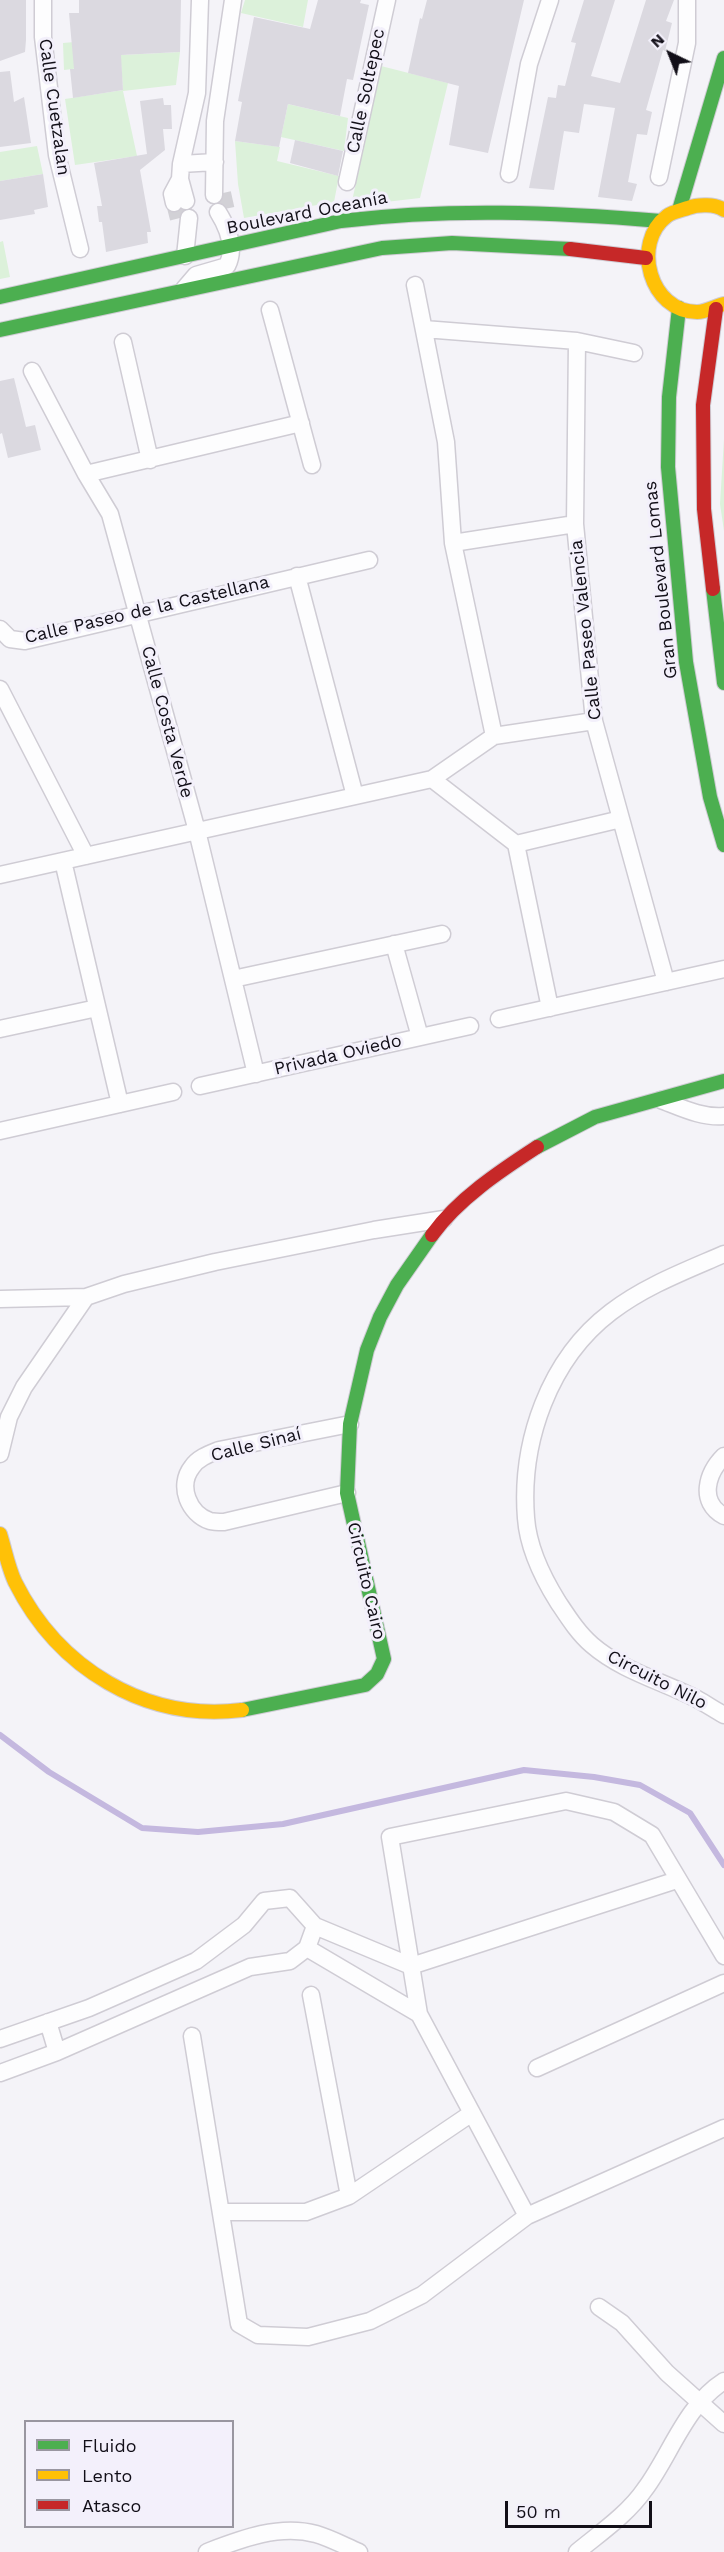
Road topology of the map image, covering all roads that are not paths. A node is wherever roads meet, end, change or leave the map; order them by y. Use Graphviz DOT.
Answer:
graph roads {
  1 [pos="43,0"];
  2 [pos="200,0"];
  3 [pos="233,0"];
  4 [pos="387,0"];
  5 [pos="550,0"];
  6 [pos="687,0"];
  7 [pos="724,58"];
  8 [pos="215,162"];
  9 [pos="181,172"];
  10 [pos="509,174"];
  11 [pos="659,177"];
  12 [pos="347,182"];
  13 [pos="218,190"];
  14 [pos="723,204"];
  15 [pos="679,210"];
  16 [pos="223,215"];
  17 [pos="661,221"];
  18 [pos="232,245"];
  19 [pos="80,249"];
  20 [pos="185,256"];
  21 [pos="646,258"];
  22 [pos="415,285"];
  23 [pos="184,289"];
  24 [pos="0,297"];
  25 [pos="720,306"];
  26 [pos="679,308"];
  27 [pos="270,310"];
  28 [pos="424,329"];
  29 [pos="0,330"];
  30 [pos="577,341"];
  31 [pos="123,342"];
  32 [pos="634,353"];
  33 [pos="32,371"];
  34 [pos="301,423"];
  35 [pos="150,460"];
  36 [pos="312,465"];
  37 [pos="86,474"];
  38 [pos="575,524"];
  39 [pos="453,543"];
  40 [pos="369,560"];
  41 [pos="297,576"];
  42 [pos="137,613"];
  43 [pos="0,629"];
  44 [pos="724,683"];
  45 [pos="0,688"];
  46 [pos="594,721"];
  47 [pos="494,736"];
  48 [pos="432,779"];
  49 [pos="356,796"];
  50 [pos="621,819"];
  51 [pos="197,831"];
  52 [pos="516,844"];
  53 [pos="724,845"];
  54 [pos="87,856"];
  55 [pos="63,861"];
  56 [pos="0,875"];
  57 [pos="442,934"];
  58 [pos="394,944"];
  59 [pos="724,969"];
  60 [pos="233,979"];
  61 [pos="666,982"];
  62 [pos="98,1008"];
  63 [pos="550,1008"];
  64 [pos="499,1019"];
  65 [pos="470,1026"];
  66 [pos="0,1029"];
  67 [pos="420,1037"];
  68 [pos="256,1074"];
  69 [pos="724,1081"];
  70 [pos="200,1086"];
  71 [pos="173,1092"];
  72 [pos="661,1100"];
  73 [pos="120,1104"];
  74 [pos="724,1116"];
  75 [pos="0,1131"];
  76 [pos="444,1219"];
  77 [pos="724,1254"];
  78 [pos="86,1297"];
  79 [pos="0,1299"];
  80 [pos="350,1424"];
  81 [pos="0,1454"];
  82 [pos="724,1456"];
  83 [pos="347,1493"];
  84 [pos="724,1516"];
  85 [pos="0,1534"];
  86 [pos="7,1580"];
  87 [pos="697,1699"];
  88 [pos="724,1701"];
  89 [pos="724,1715"];
  90 [pos="677,1880"];
  91 [pos="315,1926"];
  92 [pos="307,1948"];
  93 [pos="724,1956"];
  94 [pos="411,1966"];
  95 [pos="724,1983"];
  96 [pos="311,1995"];
  97 [pos="419,2014"];
  98 [pos="48,2022"];
  99 [pos="192,2036"];
  100 [pos="0,2039"];
  101 [pos="57,2052"];
  102 [pos="537,2068"];
  103 [pos="0,2073"];
  104 [pos="472,2113"];
  105 [pos="724,2128"];
  106 [pos="349,2196"];
  107 [pos="221,2212"];
  108 [pos="527,2216"];
  109 [pos="599,2307"];
  110 [pos="724,2381"];
  111 [pos="699,2402"];
  112 [pos="724,2424"];
  113 [pos="207,2552"];
  114 [pos="359,2552"];
  115 [pos="577,2552"];
  1 -- 19 [label="street, Calle Cuetzalan"];
  2 -- 9 [label="street"];
  3 -- 8 [label="street"];
  4 -- 12 [label="street, Calle Soltepec"];
  5 -- 10 [label="street"];
  6 -- 11 [label="street"];
  7 -- 15 [label="street"];
  8 -- 9 [label="street"];
  8 -- 13 [label="street"];
  9 -- 20 [label="street"];
  14 -- 15 [label="street"];
  15 -- 17 [label="street"];
  16 -- 18 [label="street"];
  17 -- 18 [label="street, Boulevard Oceanía"];
  17 -- 21 [label="street"];
  18 -- 20 [label="street, Boulevard Oceanía"];
  18 -- 23 [label="street"];
  20 -- 24 [label="street, Boulevard Oceanía"];
  21 -- 23 [label="street"];
  21 -- 26 [label="street"];
  22 -- 28 [label="street"];
  23 -- 29 [label="street"];
  25 -- 26 [label="street"];
  25 -- 44 [label="street"];
  26 -- 53 [label="street, Gran Boulevard Lomas"];
  27 -- 34 [label="street"];
  28 -- 30 [label="street"];
  28 -- 39 [label="street"];
  30 -- 32 [label="street"];
  30 -- 38 [label="street, Calle Paseo Valencia"];
  31 -- 35 [label="street"];
  33 -- 37 [label="street, Calle Costa Verde"];
  34 -- 35 [label="street"];
  34 -- 36 [label="street"];
  35 -- 37 [label="street"];
  37 -- 42 [label="street, Calle Costa Verde"];
  38 -- 39 [label="street"];
  38 -- 46 [label="street, Calle Paseo Valencia"];
  39 -- 47 [label="street"];
  40 -- 41 [label="street, Calle Paseo de la Castellana"];
  41 -- 42 [label="street, Calle Paseo de la Castellana"];
  41 -- 49 [label="street"];
  42 -- 43 [label="street, Calle Paseo de la Castellana"];
  42 -- 51 [label="street, Calle Costa Verde"];
  45 -- 54 [label="street"];
  46 -- 47 [label="street"];
  46 -- 50 [label="street, Calle Paseo Valencia"];
  47 -- 48 [label="street"];
  48 -- 49 [label="street"];
  48 -- 52 [label="street"];
  49 -- 51 [label="street"];
  50 -- 52 [label="street"];
  50 -- 61 [label="street, Calle Paseo Valencia"];
  51 -- 54 [label="street"];
  51 -- 60 [label="street, Privada Oviedo"];
  52 -- 63 [label="street"];
  54 -- 55 [label="street"];
  55 -- 56 [label="street"];
  55 -- 62 [label="street"];
  57 -- 58 [label="street"];
  58 -- 60 [label="street"];
  58 -- 67 [label="street, Privada Oviedo"];
  59 -- 61 [label="street"];
  60 -- 68 [label="street, Privada Oviedo"];
  61 -- 63 [label="street"];
  62 -- 66 [label="street"];
  62 -- 73 [label="street"];
  63 -- 64 [label="street"];
  65 -- 67 [label="street, Privada Oviedo"];
  67 -- 68 [label="street, Privada Oviedo"];
  68 -- 70 [label="street, Privada Oviedo"];
  69 -- 72 [label="street, Circuito Cairo"];
  71 -- 73 [label="street"];
  72 -- 74 [label="street"];
  72 -- 76 [label="street, Circuito Cairo"];
  73 -- 75 [label="street"];
  76 -- 78 [label="street"];
  76 -- 80 [label="street, Circuito Cairo"];
  77 -- 87 [label="street, Circuito Nilo"];
  78 -- 79 [label="street"];
  78 -- 81 [label="street"];
  80 -- 83 [label="street, Circuito Cairo"];
  80 -- 83 [label="street, Calle Sinaí"];
  82 -- 84 [label="street"];
  83 -- 86 [label="street, Circuito Cairo"];
  85 -- 86 [label="street, Circuito Cairo"];
  87 -- 88 [label="street"];
  87 -- 89 [label="street, Circuito Nilo"];
  90 -- 93 [label="street"];
  90 -- 94 [label="street"];
  90 -- 94 [label="street"];
  91 -- 92 [label="street"];
  91 -- 94 [label="street"];
  91 -- 98 [label="street"];
  92 -- 97 [label="street"];
  92 -- 101 [label="street"];
  94 -- 97 [label="street"];
  95 -- 102 [label="street"];
  96 -- 106 [label="street"];
  97 -- 104 [label="street"];
  98 -- 100 [label="street"];
  98 -- 101 [label="street"];
  99 -- 107 [label="street"];
  101 -- 103 [label="street"];
  104 -- 106 [label="street"];
  104 -- 108 [label="street"];
  105 -- 108 [label="street"];
  106 -- 107 [label="street"];
  107 -- 108 [label="street"];
  109 -- 111 [label="street"];
  110 -- 111 [label="street"];
  111 -- 112 [label="street"];
  111 -- 115 [label="street"];
  113 -- 114 [label="street"];
}
